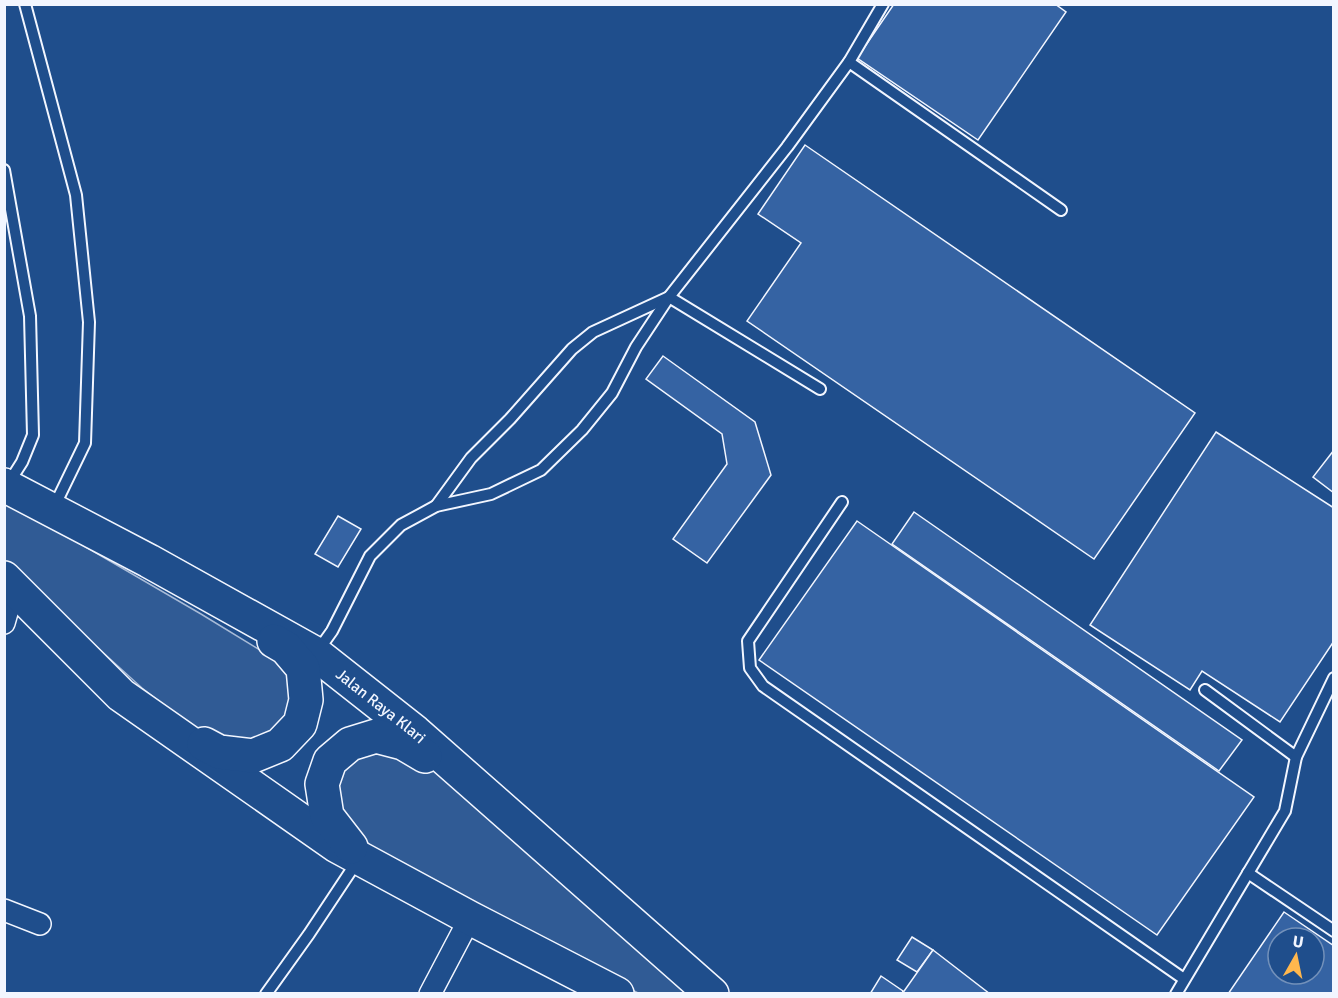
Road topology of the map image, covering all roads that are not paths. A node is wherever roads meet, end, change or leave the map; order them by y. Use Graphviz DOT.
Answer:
graph roads {
  1 [pos="25,4"];
  2 [pos="883,4"];
  3 [pos="849,62"];
  4 [pos="4,170"];
  5 [pos="1061,210"];
  6 [pos="669,297"];
  7 [pos="820,389"];
  8 [pos="6,486"];
  9 [pos="842,502"];
  10 [pos="436,506"];
  11 [pos="52,510"];
  12 [pos="149,561"];
  13 [pos="9,583"];
  14 [pos="4,623"];
  15 [pos="316,654"];
  16 [pos="1334,678"];
  17 [pos="1205,690"];
  18 [pos="121,695"];
  19 [pos="1296,757"];
  20 [pos="473,783"];
  21 [pos="360,858"];
  22 [pos="1248,873"];
  23 [pos="4,910"];
  24 [pos="470,918"];
  25 [pos="40,924"];
  26 [pos="1334,931"];
  27 [pos="1184,979"];
  28 [pos="266,993"];
  29 [pos="430,993"];
  30 [pos="617,993"];
  31 [pos="712,993"];
  32 [pos="1176,993"];
  1 -- 11 [label="lane"];
  2 -- 3 [label="lane"];
  3 -- 5 [label="lane"];
  3 -- 6 [label="lane"];
  4 -- 8 [label="lane"];
  6 -- 7 [label="lane"];
  6 -- 10 [label="lane"];
  6 -- 10 [label="lane"];
  8 -- 11 [label="highway, Jalan Raya Klari"];
  9 -- 27 [label="lane"];
  10 -- 15 [label="lane"];
  11 -- 12 [label="highway, Jalan Raya Klari"];
  12 -- 15 [label="highway, Jalan Raya Klari"];
  12 -- 18 [label="highway"];
  13 -- 14 [label="street"];
  13 -- 18 [label="highway"];
  15 -- 20 [label="highway, Jalan Raya Klari"];
  16 -- 19 [label="lane"];
  17 -- 19 [label="lane"];
  18 -- 21 [label="highway"];
  19 -- 22 [label="lane"];
  20 -- 21 [label="highway"];
  20 -- 31 [label="highway, Jalan Raya Klari"];
  21 -- 24 [label="highway"];
  21 -- 28 [label="lane"];
  22 -- 26 [label="lane"];
  22 -- 27 [label="lane"];
  23 -- 25 [label="street"];
  24 -- 29 [label="street"];
  24 -- 30 [label="highway"];
  27 -- 32 [label="lane"];
}
